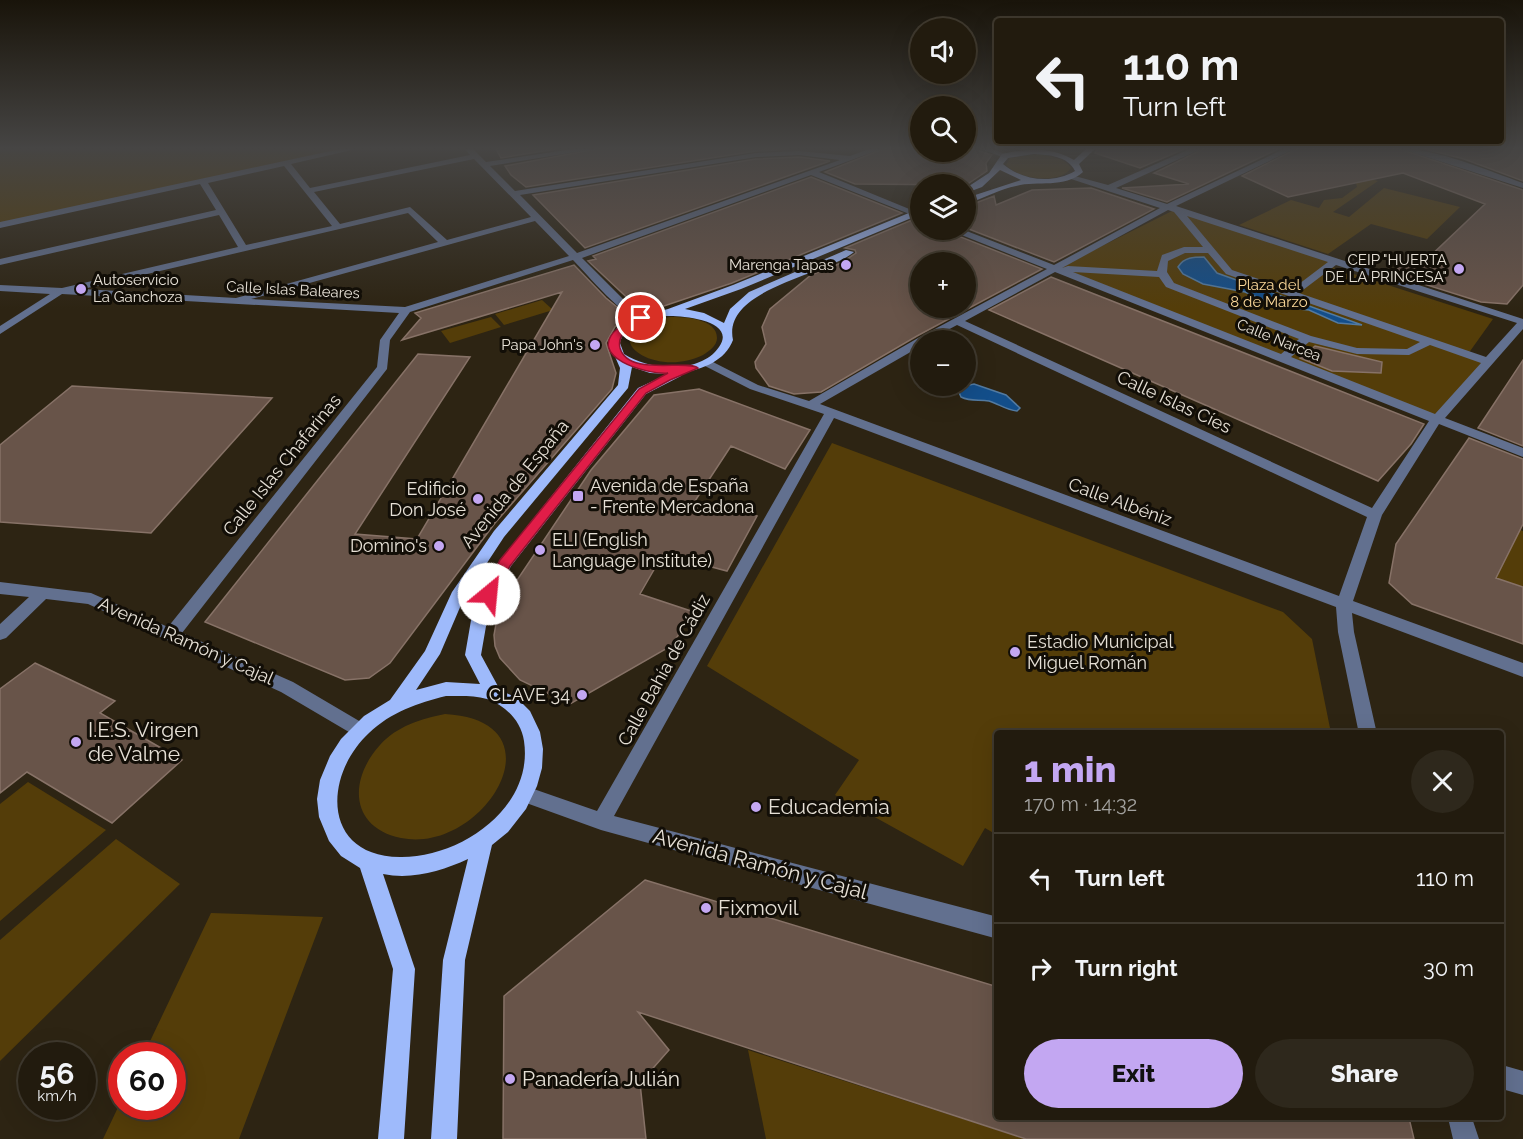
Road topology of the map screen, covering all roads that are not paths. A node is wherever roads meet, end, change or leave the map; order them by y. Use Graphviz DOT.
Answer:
graph roads {
  1 [pos="103,202"];
  2 [pos="214,202"];
  3 [pos="317,202"];
  4 [pos="521,202"];
  5 [pos="730,202"];
  6 [pos="887,202"];
  7 [pos="1154,202"];
  8 [pos="1184,202"];
  9 [pos="1172,208"];
  10 [pos="910,211"];
  11 [pos="219,212"];
  12 [pos="537,218"];
  13 [pos="910,219"];
  14 [pos="910,219"];
  15 [pos="0,225"];
  16 [pos="338,227"];
  17 [pos="976,237"];
  18 [pos="445,243"];
  19 [pos="243,248"];
  20 [pos="1210,250"];
  21 [pos="577,256"];
  22 [pos="1335,261"];
  23 [pos="0,262"];
  24 [pos="1056,269"];
  25 [pos="1162,274"];
  26 [pos="0,288"];
  27 [pos="59,292"];
  28 [pos="1292,294"];
  29 [pos="226,302"];
  30 [pos="1178,303"];
  31 [pos="406,310"];
  32 [pos="661,314"];
  33 [pos="641,318"];
  34 [pos="957,321"];
  35 [pos="1523,322"];
  36 [pos="941,330"];
  37 [pos="0,331"];
  38 [pos="726,332"];
  39 [pos="1307,338"];
  40 [pos="1429,341"];
  41 [pos="910,348"];
  42 [pos="619,356"];
  43 [pos="1282,359"];
  44 [pos="1489,362"];
  45 [pos="707,363"];
  46 [pos="693,368"];
  47 [pos="810,405"];
  48 [pos="831,413"];
  49 [pos="1436,420"];
  50 [pos="1523,453"];
  51 [pos="1375,515"];
  52 [pos="0,588"];
  53 [pos="43,593"];
  54 [pos="1344,605"];
  55 [pos="0,634"];
  56 [pos="170,636"];
  57 [pos="1523,670"];
  58 [pos="494,695"];
  59 [pos="396,705"];
  60 [pos="360,730"];
  61 [pos="1367,730"];
  62 [pos="525,794"];
  63 [pos="601,821"];
  64 [pos="483,840"];
  65 [pos="368,861"];
  66 [pos="994,927"];
  67 [pos="1504,1078"];
  68 [pos="1523,1083"];
  69 [pos="1461,1120"];
  70 [pos="391,1139"];
  71 [pos="444,1139"];
  72 [pos="1466,1139"];
  1 -- 15 [label="street"];
  2 -- 11 [label="street"];
  3 -- 16 [label="street"];
  4 -- 12 [label="street"];
  5 -- 21 [label="street, Calle Islas Baleares"];
  6 -- 10 [label="street"];
  7 -- 9 [label="street"];
  8 -- 9 [label="street"];
  9 -- 20 [label="street"];
  9 -- 22 [label="street"];
  9 -- 24 [label="street"];
  11 -- 19 [label="street"];
  11 -- 23 [label="street"];
  12 -- 18 [label="street"];
  12 -- 21 [label="street"];
  13 -- 32 [label="main road"];
  14 -- 38 [label="main road"];
  16 -- 18 [label="street"];
  16 -- 19 [label="street"];
  17 -- 24 [label="street, Calle Narcea"];
  18 -- 29 [label="street"];
  19 -- 27 [label="street"];
  20 -- 25 [label="street"];
  20 -- 28 [label="street"];
  21 -- 31 [label="street, Calle Islas Baleares"];
  21 -- 33 [label="street"];
  22 -- 28 [label="street"];
  22 -- 35 [label="street"];
  24 -- 25 [label="street"];
  24 -- 30 [label="street, Calle Narcea"];
  24 -- 34 [label="street"];
  25 -- 30 [label="street"];
  26 -- 27 [label="street, Calle Islas Baleares"];
  27 -- 29 [label="street, Calle Islas Baleares"];
  27 -- 37 [label="street"];
  28 -- 40 [label="street"];
  29 -- 31 [label="street, Calle Islas Baleares"];
  30 -- 39 [label="street"];
  30 -- 43 [label="street, Calle Narcea"];
  31 -- 56 [label="street, Calle Islas Chafarinas"];
  32 -- 33 [label="main road"];
  32 -- 38 [label="main road"];
  33 -- 42 [label="main road, Avenida de España"];
  34 -- 36 [label="street"];
  34 -- 51 [label="street, Calle Islas Cíes"];
  35 -- 44 [label="street"];
  38 -- 45 [label="main road"];
  39 -- 40 [label="street"];
  39 -- 43 [label="street"];
  40 -- 44 [label="street"];
  41 -- 47 [label="street"];
  42 -- 46 [label="main road"];
  42 -- 59 [label="main road, Avenida de España"];
  43 -- 49 [label="street, Calle Narcea"];
  44 -- 49 [label="street"];
  45 -- 46 [label="main road"];
  45 -- 47 [label="street, Calle Albéniz"];
  46 -- 58 [label="main road"];
  47 -- 48 [label="street, Calle Albéniz"];
  48 -- 54 [label="street, Calle Albéniz"];
  48 -- 63 [label="street, Calle Bahía de Cádiz"];
  49 -- 50 [label="street, Calle Narcea"];
  49 -- 51 [label="street"];
  51 -- 54 [label="street"];
  52 -- 53 [label="street, Avenida Ramón y Cajal"];
  53 -- 55 [label="street"];
  53 -- 56 [label="street, Avenida Ramón y Cajal"];
  54 -- 57 [label="street, Calle Albéniz"];
  54 -- 61 [label="street"];
  56 -- 60 [label="street, Avenida Ramón y Cajal"];
  58 -- 59 [label="main road"];
  58 -- 62 [label="main road"];
  59 -- 60 [label="main road"];
  60 -- 65 [label="main road"];
  62 -- 63 [label="street, Avenida Ramón y Cajal"];
  62 -- 64 [label="main road"];
  63 -- 66 [label="street, Avenida Ramón y Cajal"];
  64 -- 65 [label="main road"];
  64 -- 71 [label="main road"];
  65 -- 70 [label="main road"];
  67 -- 68 [label="street"];
  69 -- 72 [label="street"];
}
